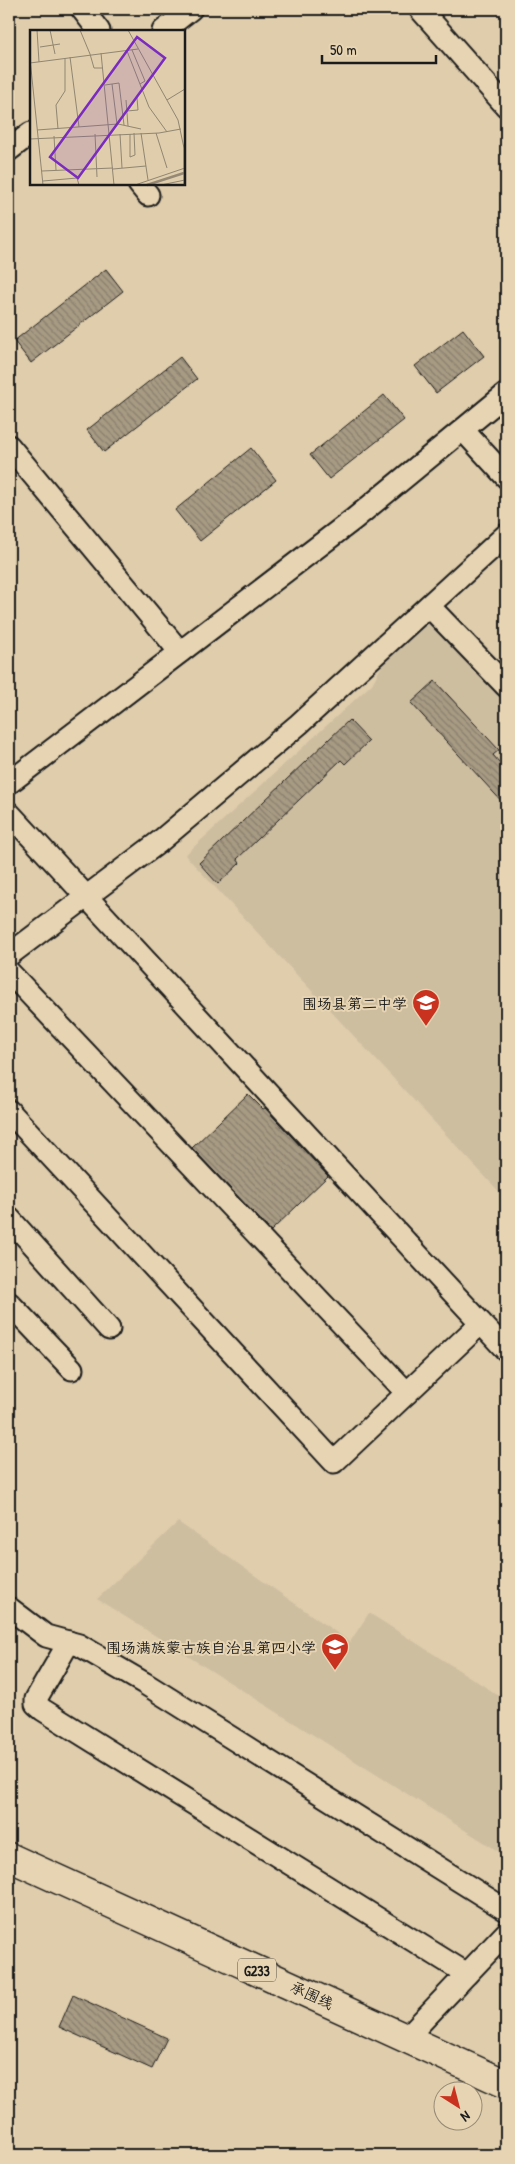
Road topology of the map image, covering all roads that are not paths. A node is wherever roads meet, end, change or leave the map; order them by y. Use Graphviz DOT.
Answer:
graph roads {
  1 [pos="82,9"];
  2 [pos="191,9"];
  3 [pos="420,9"];
  4 [pos="99,30"];
  5 [pos="164,30"];
  6 [pos="506,106"];
  7 [pos="30,134"];
  8 [pos="9,150"];
  9 [pos="506,394"];
  10 [pos="463,430"];
  11 [pos="9,446"];
  12 [pos="506,477"];
  13 [pos="506,535"];
  14 [pos="429,606"];
  15 [pos="180,652"];
  16 [pos="506,686"];
  17 [pos="9,783"];
  18 [pos="9,813"];
  19 [pos="85,896"];
  20 [pos="9,955"];
  21 [pos="9,972"];
  22 [pos="9,1111"];
  23 [pos="9,1218"];
  24 [pos="9,1303"];
  25 [pos="481,1323"];
  26 [pos="109,1329"];
  27 [pos="506,1350"];
  28 [pos="72,1369"];
  29 [pos="407,1393"];
  30 [pos="9,1608"];
  31 [pos="69,1642"];
  32 [pos="9,1857"];
  33 [pos="506,1910"];
  34 [pos="506,1933"];
  35 [pos="467,1974"];
  36 [pos="406,2038"];
  37 [pos="506,2084"];
  1 -- 4 [label="street"];
  2 -- 5 [label="street"];
  3 -- 6 [label="street"];
  7 -- 8 [label="street"];
  9 -- 10 [label="street"];
  10 -- 12 [label="street"];
  10 -- 15 [label="street"];
  11 -- 15 [label="street"];
  13 -- 14 [label="street"];
  14 -- 16 [label="street"];
  14 -- 19 [label="street"];
  15 -- 17 [label="street"];
  18 -- 19 [label="street"];
  19 -- 20 [label="street"];
  19 -- 25 [label="street"];
  21 -- 29 [label="street"];
  22 -- 29 [label="street"];
  23 -- 26 [label="street"];
  24 -- 28 [label="street"];
  25 -- 27 [label="street"];
  25 -- 29 [label="street"];
  30 -- 31 [label="street"];
  31 -- 33 [label="street"];
  31 -- 35 [label="street"];
  32 -- 36 [label="highway, 承围线 / G233"];
  34 -- 35 [label="street"];
  35 -- 36 [label="street"];
  36 -- 37 [label="highway, 承围线 / G233"];
}
